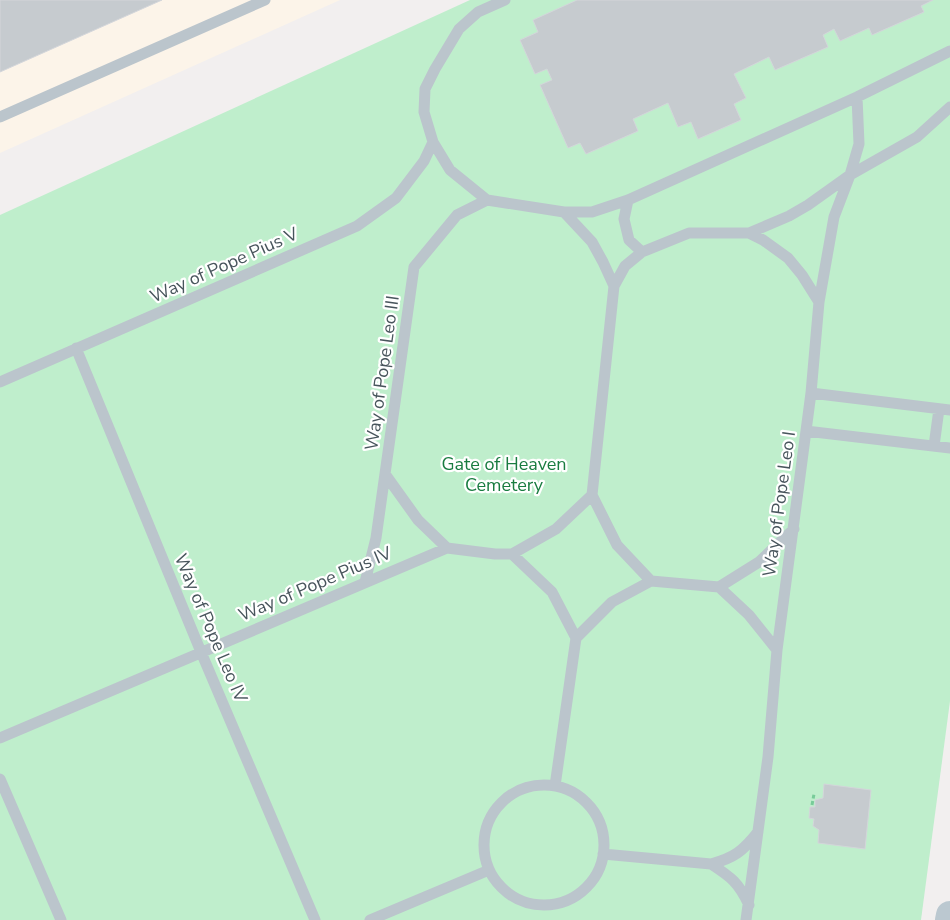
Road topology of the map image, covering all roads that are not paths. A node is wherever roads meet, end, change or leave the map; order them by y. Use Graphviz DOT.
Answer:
graph roads {
  1 [pos="265,0"];
  2 [pos="505,0"];
  3 [pos="950,52"];
  4 [pos="857,96"];
  5 [pos="950,107"];
  6 [pos="0,117"];
  7 [pos="433,142"];
  8 [pos="850,175"];
  9 [pos="487,200"];
  10 [pos="628,200"];
  11 [pos="564,212"];
  12 [pos="749,233"];
  13 [pos="642,252"];
  14 [pos="614,286"];
  15 [pos="820,302"];
  16 [pos="76,348"];
  17 [pos="0,382"];
  18 [pos="811,393"];
  19 [pos="945,409"];
  20 [pos="806,431"];
  21 [pos="934,446"];
  22 [pos="950,448"];
  23 [pos="385,474"];
  24 [pos="592,495"];
  25 [pos="794,529"];
  26 [pos="448,548"];
  27 [pos="512,554"];
  28 [pos="651,581"];
  29 [pos="365,582"];
  30 [pos="719,587"];
  31 [pos="576,638"];
  32 [pos="777,650"];
  33 [pos="201,652"];
  34 [pos="0,738"];
  35 [pos="0,778"];
  36 [pos="555,786"];
  37 [pos="760,831"];
  38 [pos="603,854"];
  39 [pos="711,864"];
  40 [pos="489,870"];
  41 [pos="749,905"];
  42 [pos="950,915"];
  43 [pos="61,920"];
  44 [pos="316,920"];
  45 [pos="370,920"];
  46 [pos="746,920"];
  47 [pos="949,920"];
  1 -- 6 [label="lane"];
  2 -- 7 [label="lane"];
  3 -- 4 [label="lane"];
  4 -- 8 [label="lane, Way of Pope Leo I"];
  4 -- 10 [label="lane"];
  5 -- 8 [label="lane"];
  7 -- 9 [label="lane"];
  7 -- 16 [label="lane, Way of Pope Pius V"];
  8 -- 12 [label="lane"];
  8 -- 15 [label="lane, Way of Pope Leo I"];
  9 -- 11 [label="lane"];
  9 -- 23 [label="lane, Way of Pope Leo III"];
  10 -- 11 [label="lane"];
  10 -- 13 [label="lane"];
  11 -- 14 [label="lane"];
  12 -- 13 [label="lane"];
  12 -- 15 [label="lane"];
  13 -- 14 [label="lane"];
  14 -- 24 [label="lane"];
  15 -- 18 [label="lane, Way of Pope Leo I"];
  16 -- 17 [label="lane, Way of Pope Pius V"];
  16 -- 33 [label="lane, Way of Pope Leo IV"];
  18 -- 19 [label="lane"];
  18 -- 20 [label="lane, Way of Pope Leo I"];
  19 -- 21 [label="lane"];
  20 -- 21 [label="lane"];
  20 -- 25 [label="lane, Way of Pope Leo I"];
  21 -- 22 [label="lane"];
  23 -- 26 [label="lane"];
  23 -- 29 [label="lane, Way of Pope Leo III"];
  24 -- 27 [label="lane"];
  24 -- 28 [label="lane"];
  25 -- 30 [label="lane"];
  25 -- 32 [label="lane, Way of Pope Leo I"];
  26 -- 27 [label="lane, Way of Pope Pius IV"];
  26 -- 29 [label="lane, Way of Pope Pius IV"];
  27 -- 31 [label="lane"];
  28 -- 30 [label="lane"];
  28 -- 31 [label="lane"];
  29 -- 33 [label="lane, Way of Pope Pius IV"];
  30 -- 32 [label="lane"];
  31 -- 36 [label="lane"];
  32 -- 37 [label="lane, Way of Pope Leo I"];
  33 -- 34 [label="lane, Way of Pope Pius IV"];
  33 -- 44 [label="lane, Way of Pope Leo IV"];
  35 -- 43 [label="lane"];
  36 -- 38 [label="lane"];
  36 -- 40 [label="lane"];
  37 -- 39 [label="lane"];
  37 -- 41 [label="lane, Way of Pope Leo I"];
  38 -- 39 [label="lane"];
  38 -- 40 [label="lane"];
  39 -- 41 [label="lane"];
  40 -- 45 [label="lane"];
  41 -- 46 [label="lane, Way of Pope Leo I"];
  42 -- 47 [label="main road"];
}
